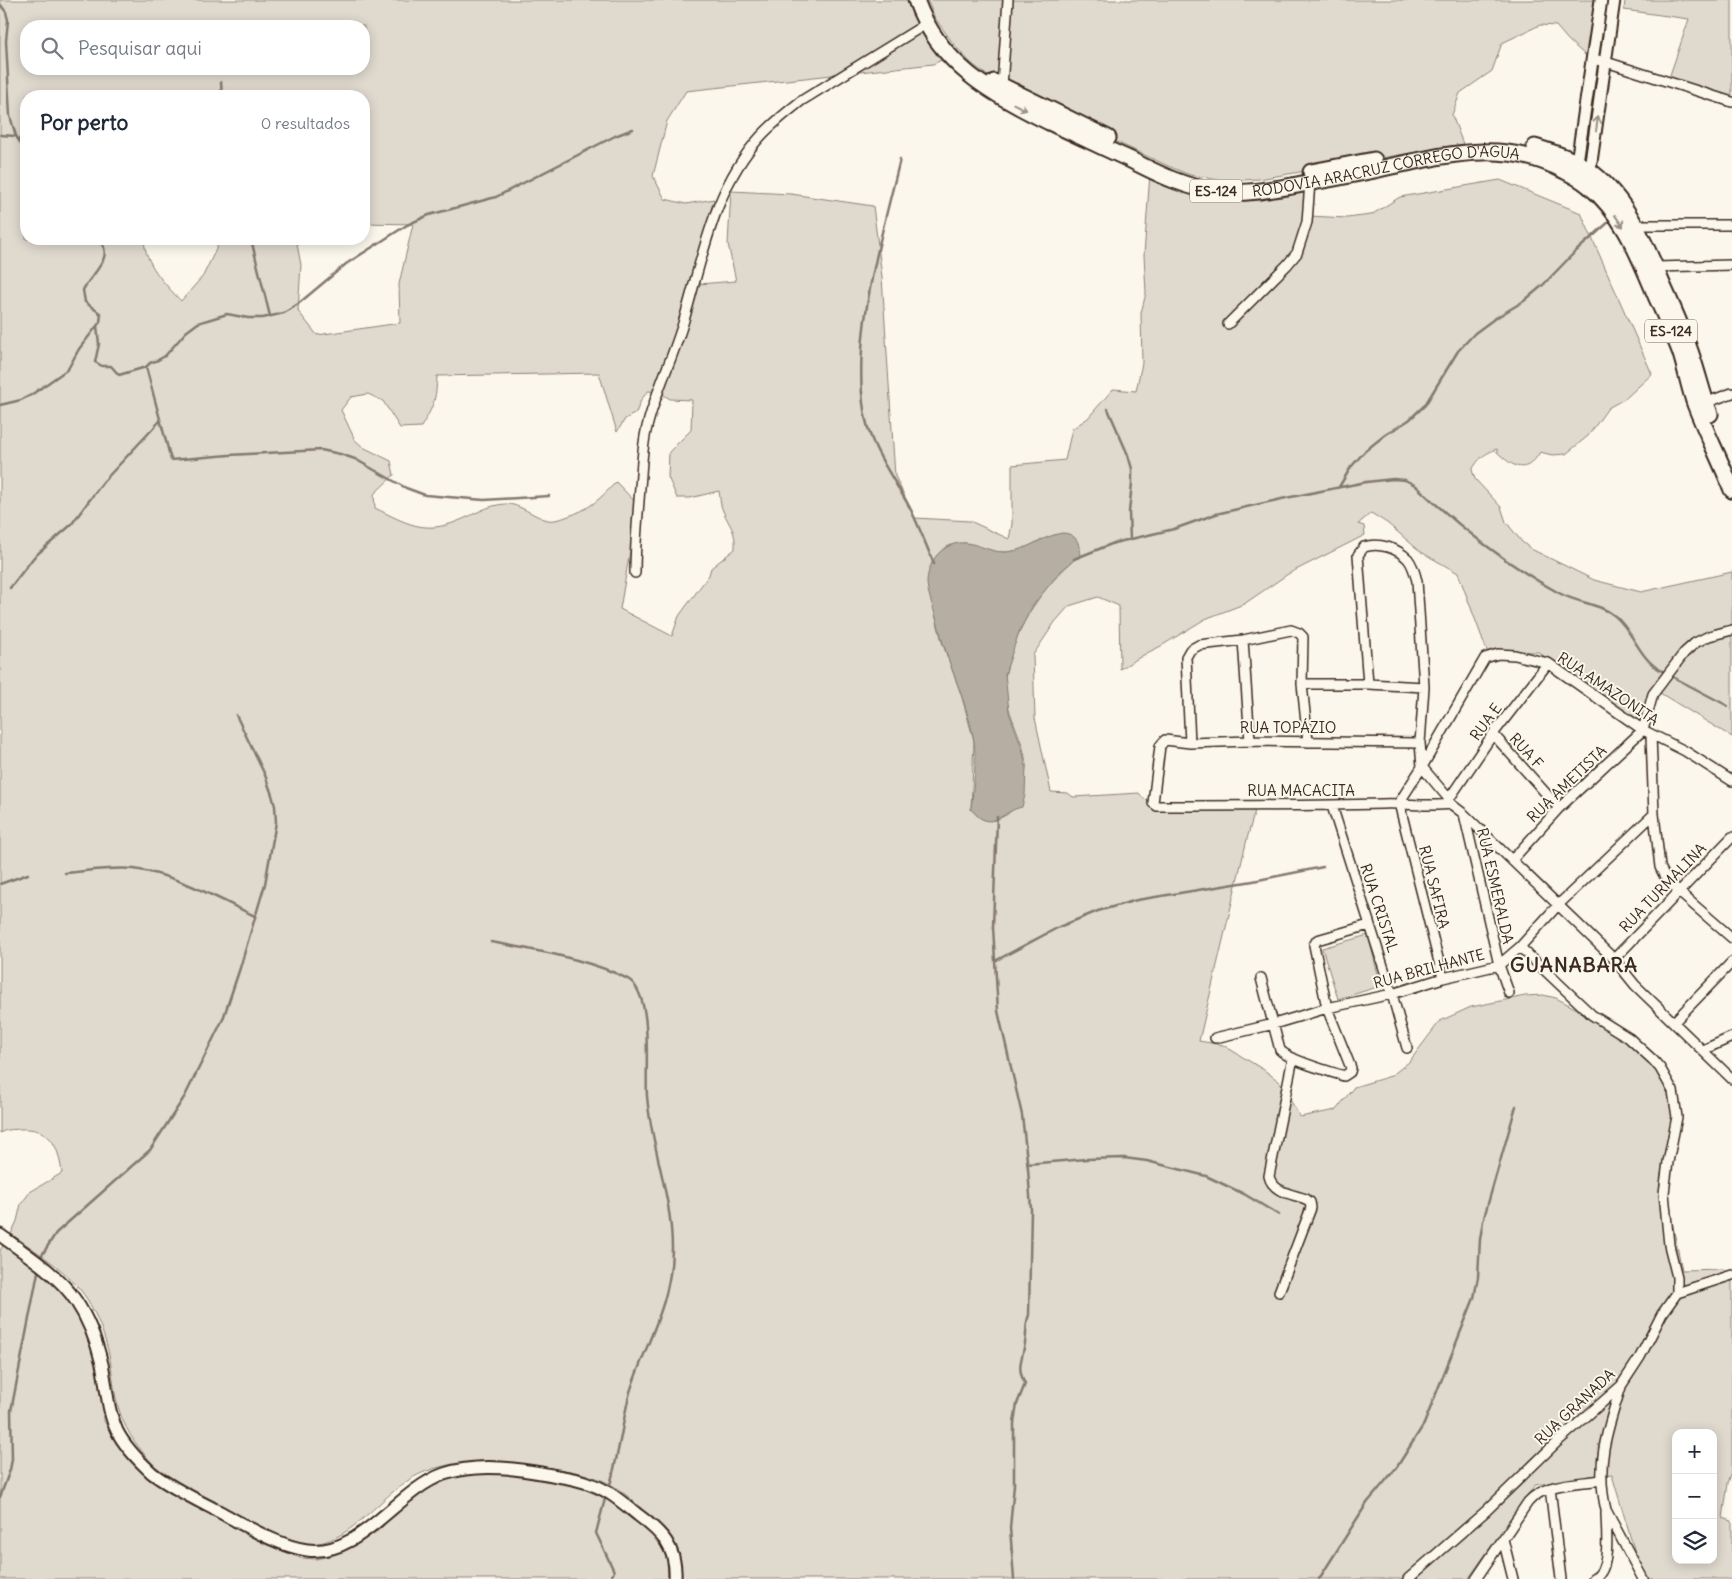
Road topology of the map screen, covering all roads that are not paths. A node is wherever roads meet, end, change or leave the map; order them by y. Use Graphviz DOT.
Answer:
graph roads {
  1 [pos="916,0"];
  2 [pos="925,0"];
  3 [pos="1008,0"];
  4 [pos="1600,0"];
  5 [pos="1614,0"];
  6 [pos="926,24"];
  7 [pos="1592,59"];
  8 [pos="1606,62"];
  9 [pos="1002,86"];
  10 [pos="1732,102"];
  11 [pos="1582,174"];
  12 [pos="1310,182"];
  13 [pos="1636,225"];
  14 [pos="1732,225"];
  15 [pos="1732,265"];
  16 [pos="1656,267"];
  17 [pos="1228,324"];
  18 [pos="1732,393"];
  19 [pos="1705,403"];
  20 [pos="1732,463"];
  21 [pos="1732,490"];
  22 [pos="635,574"];
  23 [pos="1732,630"];
  24 [pos="1243,640"];
  25 [pos="1548,663"];
  26 [pos="1302,684"];
  27 [pos="1368,684"];
  28 [pos="1424,687"];
  29 [pos="1643,730"];
  30 [pos="1493,734"];
  31 [pos="1652,736"];
  32 [pos="1250,741"];
  33 [pos="1308,742"];
  34 [pos="1190,743"];
  35 [pos="1420,743"];
  36 [pos="1422,767"];
  37 [pos="1732,782"];
  38 [pos="1450,801"];
  39 [pos="1153,803"];
  40 [pos="1399,804"];
  41 [pos="1332,806"];
  42 [pos="1559,808"];
  43 [pos="1464,814"];
  44 [pos="1654,814"];
  45 [pos="1732,837"];
  46 [pos="1512,860"];
  47 [pos="1679,892"];
  48 [pos="1558,905"];
  49 [pos="1369,925"];
  50 [pos="1732,938"];
  51 [pos="1520,947"];
  52 [pos="1614,959"];
  53 [pos="1732,962"];
  54 [pos="1499,965"];
  55 [pos="1261,978"];
  56 [pos="1444,978"];
  57 [pos="1509,993"];
  58 [pos="1392,994"];
  59 [pos="1327,1008"];
  60 [pos="1674,1022"];
  61 [pos="1274,1024"];
  62 [pos="1732,1037"];
  63 [pos="1215,1038"];
  64 [pos="1407,1048"];
  65 [pos="1703,1050"];
  66 [pos="1293,1058"];
  67 [pos="1732,1079"];
  68 [pos="0,1235"];
  69 [pos="1732,1275"];
  70 [pos="1279,1292"];
  71 [pos="1677,1293"];
  72 [pos="1621,1386"];
  73 [pos="1601,1480"];
  74 [pos="1550,1488"];
  75 [pos="1606,1510"];
  76 [pos="1503,1539"];
  77 [pos="675,1579"];
  78 [pos="1408,1579"];
  79 [pos="1476,1579"];
  80 [pos="1513,1579"];
  81 [pos="1561,1579"];
  82 [pos="1593,1579"];
  83 [pos="1643,1579"];
  1 -- 6 [label="main road, RODOVIA ARACRUZ CÓRREGO D'ÁGUA / ES-124"];
  2 -- 9 [label="main road, RODOVIA ARACRUZ CÓRREGO D'ÁGUA / ES-124"];
  3 -- 9 [label="street"];
  4 -- 7 [label="street"];
  5 -- 8 [label="street"];
  6 -- 12 [label="main road, RODOVIA ARACRUZ CÓRREGO D'ÁGUA / ES-124, one-way"];
  6 -- 22 [label="street"];
  7 -- 8 [label="street"];
  7 -- 11 [label="street"];
  8 -- 10 [label="street"];
  11 -- 8 [label="street, one-way"];
  9 -- 11 [label="main road, RODOVIA ARACRUZ CÓRREGO D'ÁGUA / ES-124"];
  11 -- 12 [label="main road, RODOVIA ARACRUZ CÓRREGO D'ÁGUA / ES-124"];
  11 -- 13 [label="main road, ES-124"];
  11 -- 21 [label="main road, ES-124, one-way"];
  12 -- 17 [label="street"];
  13 -- 14 [label="street"];
  13 -- 16 [label="main road, ES-124"];
  15 -- 16 [label="street"];
  16 -- 19 [label="main road, ES-124"];
  18 -- 19 [label="street"];
  19 -- 20 [label="main road, ES-124"];
  23 -- 29 [label="street"];
  24 -- 26 [label="street"];
  24 -- 32 [label="street"];
  24 -- 34 [label="street"];
  25 -- 29 [label="street, RUA AMAZONITA"];
  25 -- 30 [label="street, RUA E"];
  25 -- 36 [label="street, RUA AMAZONITA"];
  26 -- 27 [label="street"];
  26 -- 33 [label="street"];
  27 -- 28 [label="street"];
  27 -- 28 [label="street"];
  28 -- 35 [label="street"];
  29 -- 31 [label="street, RUA AMAZONITA"];
  29 -- 42 [label="street, RUA AMETISTA"];
  30 -- 38 [label="street, RUA E"];
  30 -- 42 [label="street, RUA F"];
  31 -- 37 [label="street, RUA AMAZONITA"];
  31 -- 44 [label="street"];
  32 -- 33 [label="street, RUA TOPÁZIO"];
  32 -- 34 [label="street, RUA TOPÁZIO"];
  33 -- 35 [label="street, RUA TOPÁZIO"];
  34 -- 39 [label="street, RUA TOPÁZIO"];
  35 -- 36 [label="street"];
  36 -- 38 [label="street"];
  36 -- 40 [label="street"];
  38 -- 40 [label="street, RUA MACACITA"];
  38 -- 43 [label="street"];
  39 -- 41 [label="street, RUA MACACITA"];
  40 -- 41 [label="street, RUA MACACITA"];
  40 -- 56 [label="street, RUA SAFIRA"];
  41 -- 49 [label="street, RUA CRISTAL"];
  42 -- 46 [label="street, RUA AMETISTA"];
  43 -- 46 [label="street"];
  43 -- 54 [label="street, RUA ESMERALDA"];
  44 -- 47 [label="street"];
  44 -- 48 [label="street, RUA BRILHANTE"];
  45 -- 47 [label="street, RUA TURMALINA"];
  46 -- 48 [label="street"];
  47 -- 50 [label="street"];
  47 -- 52 [label="street, RUA TURMALINA"];
  48 -- 51 [label="street, RUA BRILHANTE"];
  48 -- 52 [label="street"];
  49 -- 58 [label="street, RUA CRISTAL"];
  49 -- 59 [label="street"];
  51 -- 54 [label="street, RUA BRILHANTE"];
  51 -- 71 [label="street"];
  52 -- 60 [label="street"];
  53 -- 60 [label="street"];
  54 -- 56 [label="street, RUA BRILHANTE"];
  54 -- 57 [label="street, RUA ESMERALDA"];
  55 -- 61 [label="street"];
  56 -- 58 [label="street, RUA BRILHANTE"];
  58 -- 59 [label="street, RUA BRILHANTE"];
  58 -- 64 [label="street, RUA CRISTAL"];
  59 -- 61 [label="street, RUA BRILHANTE"];
  59 -- 66 [label="street"];
  60 -- 65 [label="street"];
  61 -- 63 [label="street, RUA BRILHANTE"];
  61 -- 66 [label="street"];
  62 -- 65 [label="street"];
  65 -- 67 [label="street"];
  66 -- 70 [label="street"];
  68 -- 77 [label="street"];
  69 -- 71 [label="street"];
  71 -- 72 [label="street, RUA GRANADA"];
  72 -- 73 [label="street"];
  72 -- 78 [label="street, RUA GRANADA"];
  73 -- 74 [label="street"];
  73 -- 75 [label="street"];
  74 -- 76 [label="street"];
  74 -- 81 [label="street"];
  75 -- 82 [label="street"];
  75 -- 83 [label="street"];
  76 -- 79 [label="street"];
  76 -- 80 [label="street"];
}
